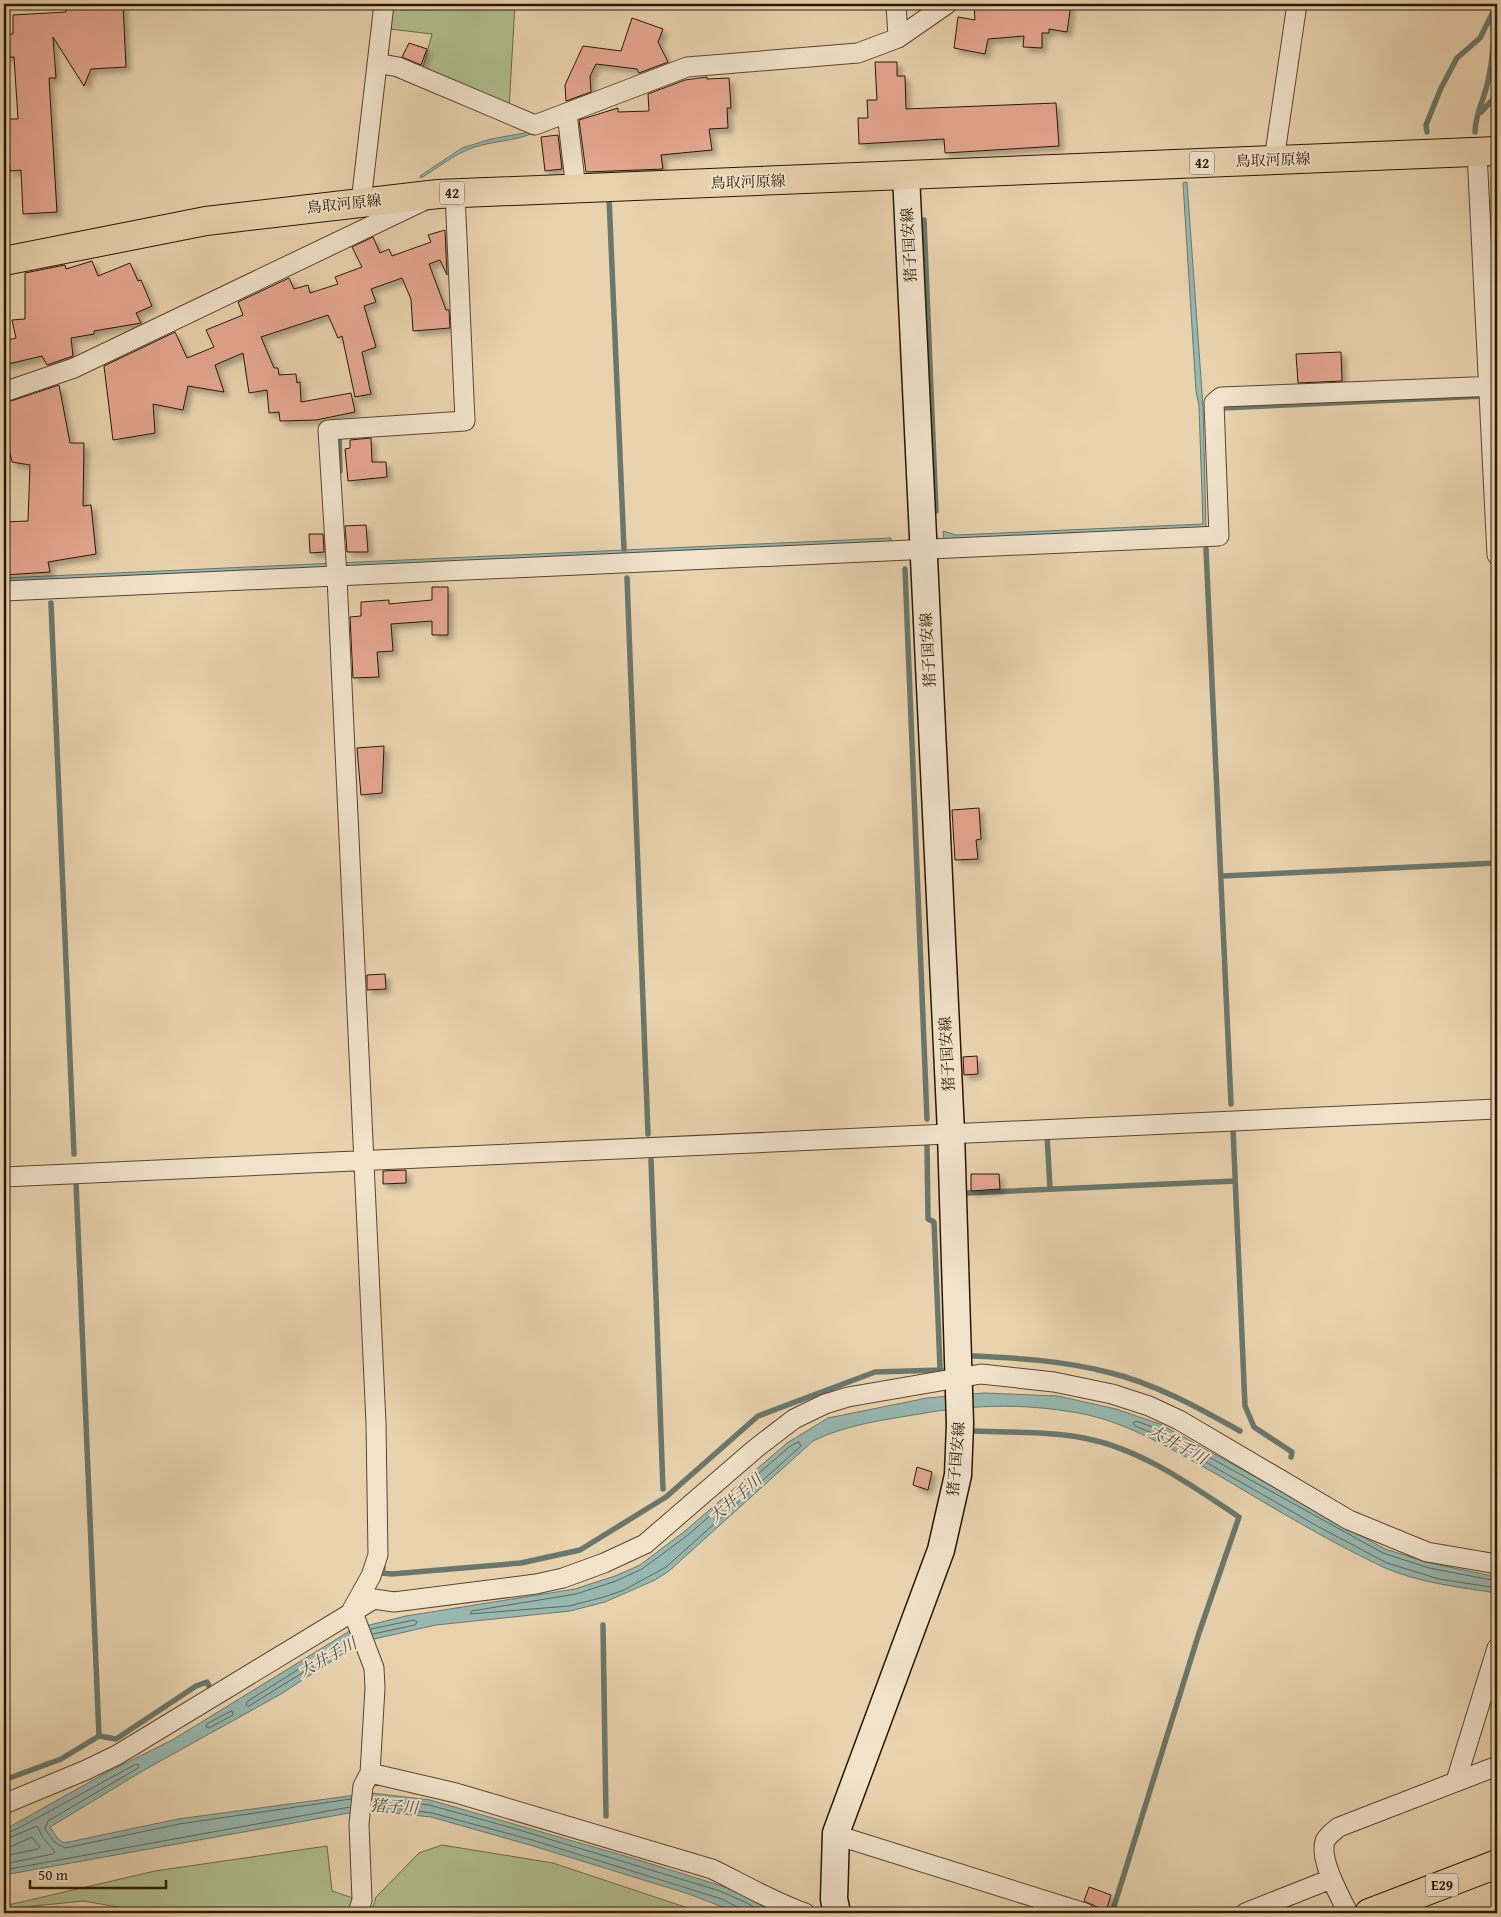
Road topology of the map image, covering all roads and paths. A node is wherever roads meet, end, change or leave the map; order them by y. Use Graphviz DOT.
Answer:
graph roads {
  1 [pos="384,4"];
  2 [pos="896,4"];
  3 [pos="947,4"];
  4 [pos="1297,4"];
  5 [pos="898,38"];
  6 [pos="377,63"];
  7 [pos="567,114"];
  8 [pos="1487,151"];
  9 [pos="1274,160"];
  10 [pos="906,175"];
  11 [pos="576,189"];
  12 [pos="446,193"];
  13 [pos="362,202"];
  14 [pos="4,261"];
  15 [pos="1493,386"];
  16 [pos="4,392"];
  17 [pos="923,549"];
  18 [pos="1497,555"];
  19 [pos="337,577"];
  20 [pos="4,591"];
  21 [pos="1497,1109"];
  22 [pos="950,1133"];
  23 [pos="363,1161"];
  24 [pos="4,1177"];
  25 [pos="959,1380"];
  26 [pos="1497,1564"];
  27 [pos="352,1610"];
  28 [pos="1497,1648"];
  29 [pos="1497,1766"];
  30 [pos="370,1773"];
  31 [pos="1456,1781"];
  32 [pos="4,1804"];
  33 [pos="836,1835"];
  34 [pos="1497,1864"];
  35 [pos="1497,1878"];
  36 [pos="1332,1879"];
  37 [pos="1387,1911"];
  38 [pos="358,1913"];
  39 [pos="805,1913"];
  40 [pos="837,1913"];
  41 [pos="1085,1913"];
  42 [pos="1245,1913"];
  43 [pos="1348,1913"];
  1 -- 6 [label="street"];
  2 -- 5 [label="street"];
  3 -- 5 [label="street"];
  4 -- 9 [label="street"];
  5 -- 7 [label="street"];
  6 -- 7 [label="street"];
  6 -- 13 [label="street"];
  7 -- 11 [label="street"];
  8 -- 9 [label="main road, 鳥取河原線 / 42"];
  8 -- 15 [label="street"];
  9 -- 10 [label="main road, 鳥取河原線 / 42"];
  10 -- 11 [label="main road, 鳥取河原線 / 42"];
  10 -- 17 [label="main road, 猪子国安線"];
  11 -- 12 [label="main road, 鳥取河原線 / 42"];
  12 -- 13 [label="main road, 鳥取河原線 / 42"];
  12 -- 16 [label="street"];
  12 -- 19 [label="street"];
  13 -- 14 [label="main road, 鳥取河原線 / 42"];
  15 -- 17 [label="street"];
  15 -- 18 [label="street"];
  17 -- 19 [label="street"];
  17 -- 22 [label="main road, 猪子国安線"];
  19 -- 20 [label="street"];
  19 -- 23 [label="street"];
  21 -- 22 [label="street"];
  22 -- 23 [label="street"];
  22 -- 25 [label="main road, 猪子国安線"];
  23 -- 24 [label="street"];
  23 -- 27 [label="street"];
  25 -- 26 [label="street"];
  25 -- 27 [label="street"];
  25 -- 33 [label="main road, 猪子国安線"];
  27 -- 30 [label="street"];
  27 -- 32 [label="street"];
  28 -- 31 [label="street"];
  29 -- 31 [label="street"];
  30 -- 38 [label="street"];
  30 -- 39 [label="street"];
  31 -- 36 [label="street"];
  33 -- 40 [label="main road, 猪子国安線"];
  33 -- 41 [label="street"];
  34 -- 37 [label="main road, E29"];
  35 -- 37 [label="main road, E29"];
  36 -- 42 [label="street"];
  36 -- 43 [label="street"];
}
